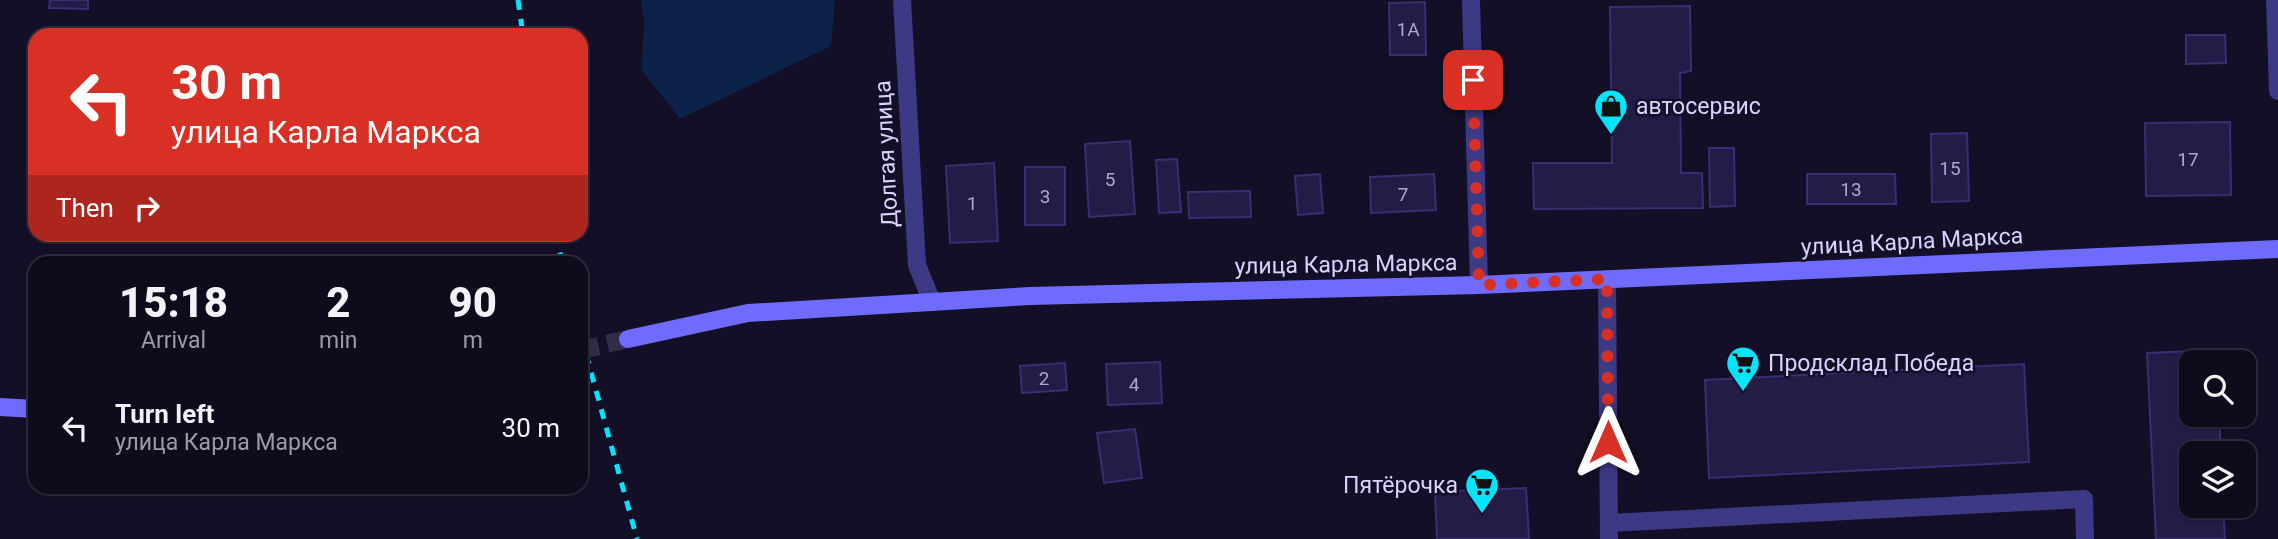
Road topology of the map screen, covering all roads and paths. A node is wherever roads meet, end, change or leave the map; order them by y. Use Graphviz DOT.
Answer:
graph roads {
  1 [pos="902,0"];
  2 [pos="1471,0"];
  3 [pos="2275,0"];
  4 [pos="2278,92"];
  5 [pos="2278,250"];
  6 [pos="1607,279"];
  7 [pos="1479,285"];
  8 [pos="932,302"];
  9 [pos="628,339"];
  10 [pos="0,407"];
  11 [pos="28,409"];
  12 [pos="1609,531"];
  13 [pos="2085,539"];
  1 -- 8 [label="street, Долгая улица"];
  2 -- 7 [label="street"];
  3 -- 4 [label="street"];
  5 -- 6 [label="main road, улица Карла Маркса"];
  6 -- 7 [label="main road, улица Карла Маркса"];
  6 -- 12 [label="street"];
  7 -- 8 [label="main road, улица Карла Маркса"];
  8 -- 9 [label="main road, улица Карла Маркса"];
  10 -- 11 [label="main road"];
  12 -- 13 [label="street"];
}
